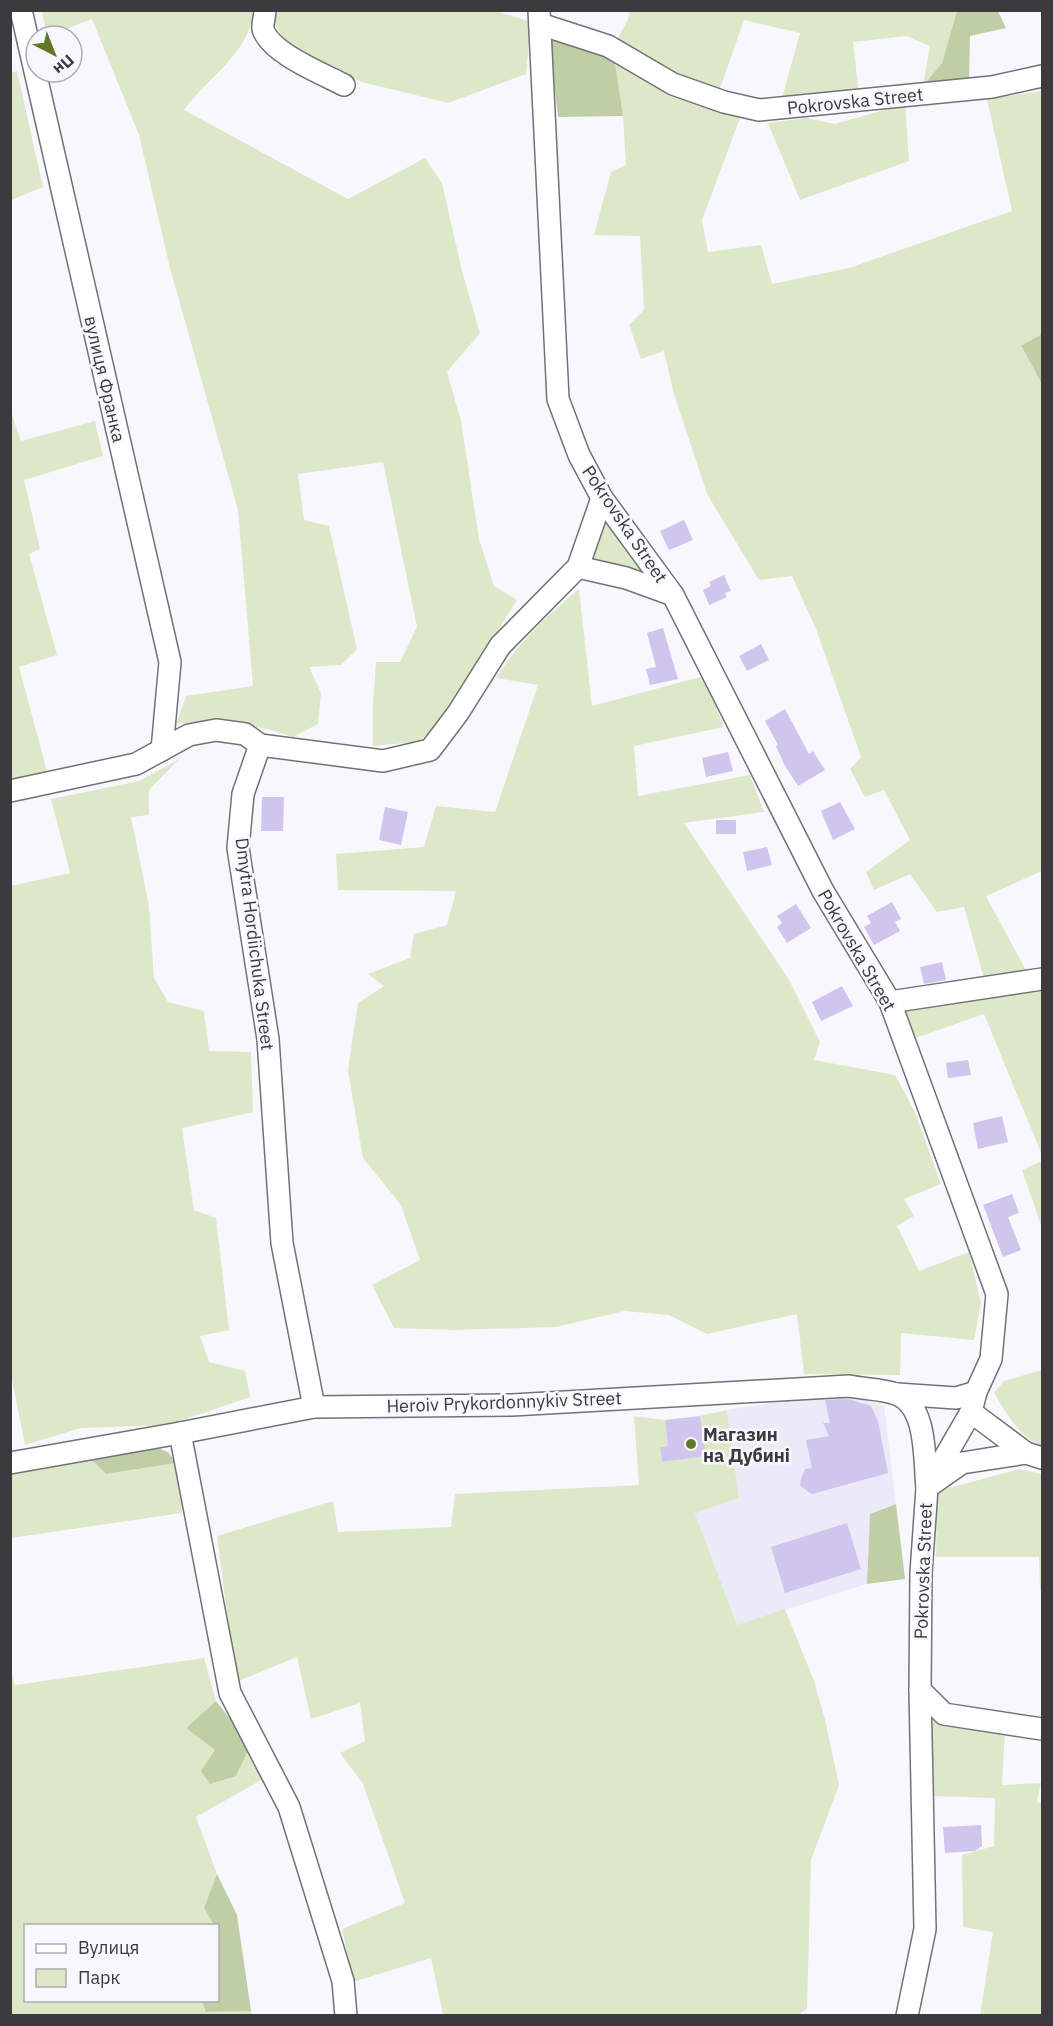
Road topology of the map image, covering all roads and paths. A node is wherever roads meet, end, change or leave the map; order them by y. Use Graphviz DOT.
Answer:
graph roads {
  1 [pos="21,10"];
  2 [pos="265,10"];
  3 [pos="540,17"];
  4 [pos="1042,76"];
  5 [pos="344,85"];
  6 [pos="602,498"];
  7 [pos="578,567"];
  8 [pos="673,596"];
  9 [pos="260,745"];
  10 [pos="162,750"];
  11 [pos="10,791"];
  12 [pos="1042,979"];
  13 [pos="890,1002"];
  14 [pos="897,1394"];
  15 [pos="973,1402"];
  16 [pos="314,1407"];
  17 [pos="180,1433"];
  18 [pos="1034,1455"];
  19 [pos="10,1463"];
  20 [pos="927,1488"];
  21 [pos="920,1690"];
  22 [pos="1042,1729"];
  23 [pos="346,2016"];
  24 [pos="907,2016"];
  1 -- 10 [label="street, вулиця Франка"];
  2 -- 5 [label="street"];
  3 -- 4 [label="street, Pokrovska Street"];
  3 -- 6 [label="street, Pokrovska Street"];
  6 -- 7 [label="street"];
  6 -- 8 [label="street, Pokrovska Street"];
  7 -- 8 [label="street"];
  7 -- 9 [label="street"];
  8 -- 13 [label="street, Pokrovska Street"];
  9 -- 10 [label="street"];
  9 -- 16 [label="street, Dmytra Hordiichuka Street"];
  10 -- 11 [label="street"];
  12 -- 13 [label="street"];
  13 -- 15 [label="street, Pokrovska Street"];
  14 -- 15 [label="street, Heroiv Prykordonnykiv Street"];
  14 -- 16 [label="street, Heroiv Prykordonnykiv Street"];
  14 -- 20 [label="street"];
  15 -- 18 [label="street"];
  15 -- 20 [label="street, Pokrovska Street"];
  16 -- 17 [label="street, Heroiv Prykordonnykiv Street"];
  17 -- 19 [label="street, Heroiv Prykordonnykiv Street"];
  17 -- 23 [label="street"];
  18 -- 20 [label="street"];
  20 -- 21 [label="street, Pokrovska Street"];
  21 -- 22 [label="street"];
  21 -- 24 [label="street, Pokrovska Street"];
}
